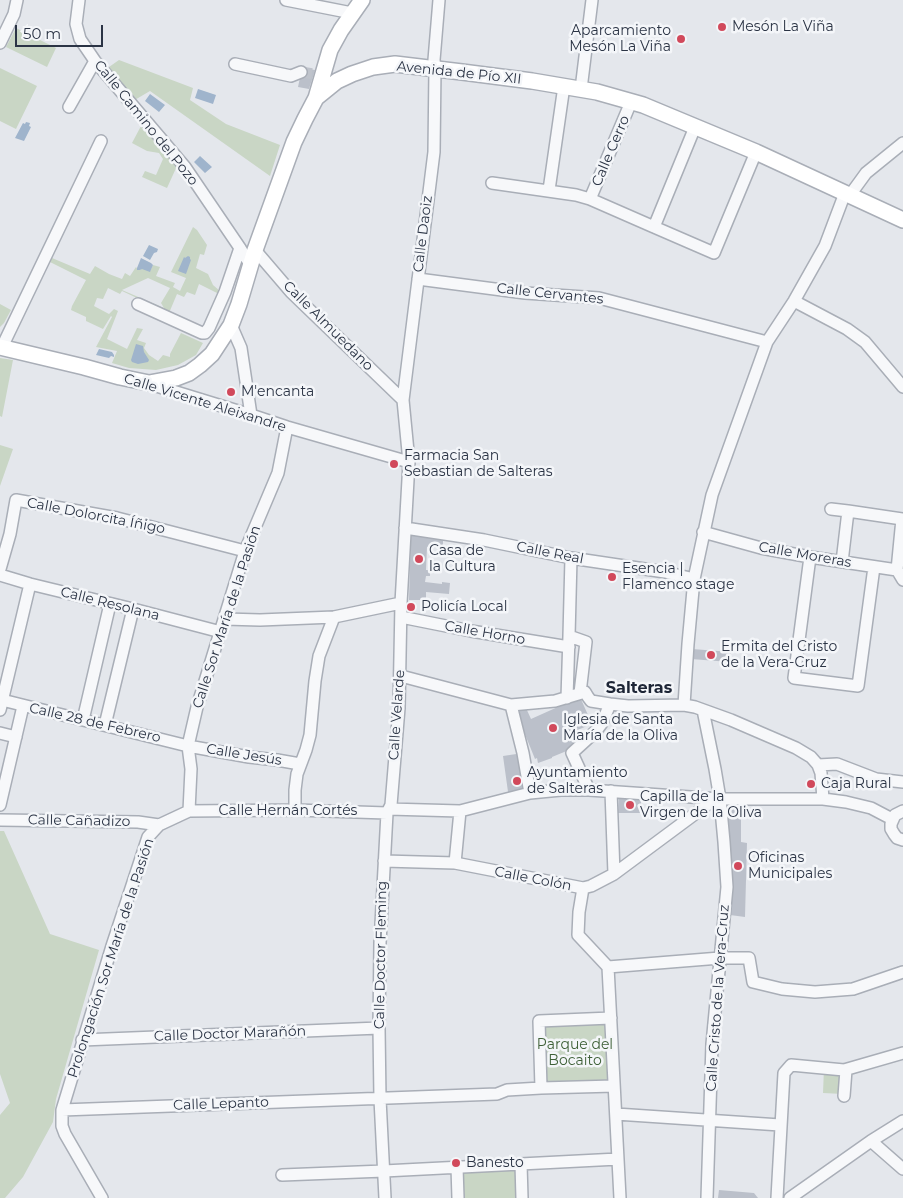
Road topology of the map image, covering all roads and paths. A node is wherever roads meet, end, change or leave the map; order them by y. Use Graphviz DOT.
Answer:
graph roads {
  1 [pos="18,0"];
  2 [pos="79,0"];
  3 [pos="286,0"];
  4 [pos="362,0"];
  5 [pos="439,0"];
  6 [pos="592,0"];
  7 [pos="352,13"];
  8 [pos="0,44"];
  9 [pos="95,61"];
  10 [pos="235,64"];
  11 [pos="436,68"];
  12 [pos="301,72"];
  13 [pos="564,86"];
  14 [pos="580,89"];
  15 [pos="316,98"];
  16 [pos="631,102"];
  17 [pos="69,107"];
  18 [pos="695,127"];
  19 [pos="101,141"];
  20 [pos="903,143"];
  21 [pos="756,152"];
  22 [pos="492,183"];
  23 [pos="549,190"];
  24 [pos="847,194"];
  25 [pos="590,199"];
  26 [pos="903,220"];
  27 [pos="654,227"];
  28 [pos="240,248"];
  29 [pos="256,250"];
  30 [pos="251,266"];
  31 [pos="418,279"];
  32 [pos="794,301"];
  33 [pos="138,304"];
  34 [pos="231,325"];
  35 [pos="767,342"];
  36 [pos="1,347"];
  37 [pos="149,384"];
  38 [pos="903,388"];
  39 [pos="403,400"];
  40 [pos="251,415"];
  41 [pos="287,428"];
  42 [pos="410,462"];
  43 [pos="831,509"];
  44 [pos="848,512"];
  45 [pos="903,519"];
  46 [pos="405,528"];
  47 [pos="703,532"];
  48 [pos="245,551"];
  49 [pos="810,557"];
  50 [pos="571,558"];
  51 [pos="842,562"];
  52 [pos="874,566"];
  53 [pos="0,569"];
  54 [pos="0,575"];
  55 [pos="900,575"];
  56 [pos="694,579"];
  57 [pos="30,584"];
  58 [pos="401,603"];
  59 [pos="110,604"];
  60 [pos="133,609"];
  61 [pos="334,617"];
  62 [pos="401,617"];
  63 [pos="225,619"];
  64 [pos="221,632"];
  65 [pos="569,642"];
  66 [pos="400,676"];
  67 [pos="580,693"];
  68 [pos="567,698"];
  69 [pos="610,704"];
  70 [pos="1,705"];
  71 [pos="511,705"];
  72 [pos="684,705"];
  73 [pos="24,706"];
  74 [pos="703,710"];
  75 [pos="83,720"];
  76 [pos="104,725"];
  77 [pos="0,733"];
  78 [pos="16,737"];
  79 [pos="188,746"];
  80 [pos="300,764"];
  81 [pos="818,765"];
  82 [pos="903,782"];
  83 [pos="589,790"];
  84 [pos="611,791"];
  85 [pos="530,793"];
  86 [pos="717,799"];
  87 [pos="823,799"];
  88 [pos="0,805"];
  89 [pos="295,810"];
  90 [pos="189,811"];
  91 [pos="388,811"];
  92 [pos="460,811"];
  93 [pos="903,811"];
  94 [pos="892,819"];
  95 [pos="0,820"];
  96 [pos="159,825"];
  97 [pos="903,840"];
  98 [pos="384,861"];
  99 [pos="455,864"];
  100 [pos="614,874"];
  101 [pos="582,888"];
  102 [pos="720,958"];
  103 [pos="608,967"];
  104 [pos="903,972"];
  105 [pos="611,1018"];
  106 [pos="379,1028"];
  107 [pos="82,1040"];
  108 [pos="903,1053"];
  109 [pos="846,1070"];
  110 [pos="614,1086"];
  111 [pos="541,1088"];
  112 [pos="844,1096"];
  113 [pos="380,1098"];
  114 [pos="62,1110"];
  115 [pos="616,1114"];
  116 [pos="709,1121"];
  117 [pos="903,1122"];
  118 [pos="780,1126"];
  119 [pos="871,1142"];
  120 [pos="618,1159"];
  121 [pos="520,1164"];
  122 [pos="457,1167"];
  123 [pos="903,1169"];
  124 [pos="384,1171"];
  125 [pos="282,1175"];
  126 [pos="102,1198"];
  127 [pos="385,1198"];
  128 [pos="458,1198"];
  129 [pos="522,1198"];
  130 [pos="620,1198"];
  131 [pos="707,1198"];
  132 [pos="777,1198"];
  133 [pos="790,1198"];
  1 -- 8 [label="street"];
  2 -- 9 [label="street, Calle Camino del Pozo"];
  3 -- 7 [label="street"];
  4 -- 7 [label="main road"];
  5 -- 11 [label="street, Calle Daoiz"];
  6 -- 14 [label="street"];
  7 -- 15 [label="main road"];
  9 -- 17 [label="street"];
  9 -- 28 [label="street, Calle Camino del Pozo"];
  10 -- 12 [label="street"];
  11 -- 13 [label="main road, Avenida de Pío XII"];
  11 -- 15 [label="main road, Avenida de Pío XII"];
  11 -- 31 [label="street, Calle Daoiz"];
  13 -- 14 [label="main road, Avenida de Pío XII"];
  13 -- 23 [label="street"];
  14 -- 16 [label="main road, Avenida de Pío XII"];
  15 -- 29 [label="main road, Avenida de Pío XII"];
  16 -- 18 [label="main road, Avenida de Pío XII"];
  16 -- 25 [label="street, Calle Cerro"];
  18 -- 21 [label="main road, Avenida de Pío XII"];
  18 -- 27 [label="street"];
  19 -- 36 [label="street"];
  20 -- 24 [label="street"];
  21 -- 24 [label="main road, Avenida de Pío XII"];
  21 -- 27 [label="street"];
  22 -- 23 [label="street"];
  23 -- 25 [label="street"];
  24 -- 26 [label="main road, Avenida de Pío XII"];
  24 -- 32 [label="street"];
  25 -- 27 [label="street"];
  28 -- 30 [label="street, Calle Camino del Pozo"];
  28 -- 33 [label="street"];
  29 -- 30 [label="main road, Avenida de Pío XII"];
  29 -- 39 [label="street, Calle Almuedano"];
  30 -- 34 [label="main road, Avenida de Pío XII"];
  31 -- 35 [label="street, Calle Cervantes"];
  31 -- 39 [label="street, Calle Daoiz"];
  32 -- 35 [label="street"];
  32 -- 38 [label="street"];
  34 -- 37 [label="main road, Avenida de Pío XII"];
  34 -- 40 [label="street"];
  35 -- 47 [label="street"];
  36 -- 37 [label="main road, Calle Vicente Aleixandre"];
  37 -- 40 [label="street, Calle Vicente Aleixandre"];
  39 -- 42 [label="street, Calle Daoiz"];
  40 -- 41 [label="street, Calle Vicente Aleixandre"];
  41 -- 42 [label="street, Calle Vicente Aleixandre"];
  41 -- 48 [label="street, Calle Sor María de la Pasión"];
  42 -- 46 [label="street, Calle Daoiz"];
  43 -- 44 [label="street"];
  44 -- 45 [label="street"];
  44 -- 51 [label="street"];
  45 -- 55 [label="street"];
  46 -- 50 [label="street, Calle Real"];
  46 -- 58 [label="street, Calle Velarde"];
  47 -- 49 [label="street, Calle Moreras"];
  47 -- 56 [label="street"];
  48 -- 53 [label="street, Calle Dolorcita Íñigo"];
  48 -- 63 [label="street, Calle Sor María de la Pasión"];
  49 -- 51 [label="street, Calle Moreras"];
  49 -- 52 [label="street"];
  50 -- 56 [label="street, Calle Real"];
  50 -- 65 [label="street"];
  51 -- 52 [label="street, Calle Moreras"];
  52 -- 55 [label="street, Calle Moreras"];
  54 -- 57 [label="street, Calle Resolana"];
  56 -- 72 [label="street"];
  57 -- 59 [label="street, Calle Resolana"];
  57 -- 70 [label="street"];
  58 -- 61 [label="street"];
  58 -- 62 [label="street, Calle Velarde"];
  59 -- 60 [label="street, Calle Resolana"];
  59 -- 75 [label="street"];
  60 -- 64 [label="street, Calle Resolana"];
  60 -- 76 [label="street"];
  61 -- 63 [label="street"];
  61 -- 80 [label="street"];
  62 -- 65 [label="street, Calle Horno"];
  62 -- 66 [label="street, Calle Velarde"];
  63 -- 64 [label="street, Calle Sor María de la Pasión"];
  64 -- 79 [label="street, Calle Sor María de la Pasión"];
  65 -- 67 [label="street"];
  65 -- 68 [label="street"];
  66 -- 71 [label="street"];
  66 -- 91 [label="street, Calle Velarde"];
  67 -- 68 [label="street"];
  67 -- 69 [label="street"];
  68 -- 71 [label="street"];
  69 -- 72 [label="street"];
  69 -- 83 [label="street"];
  70 -- 73 [label="street, Calle 28 de Febrero"];
  71 -- 85 [label="street"];
  72 -- 74 [label="street"];
  73 -- 75 [label="street, Calle 28 de Febrero"];
  73 -- 78 [label="street"];
  74 -- 81 [label="street"];
  74 -- 86 [label="street, Calle Cristo de la Vera-Cruz"];
  75 -- 76 [label="street, Calle 28 de Febrero"];
  76 -- 79 [label="street, Calle 28 de Febrero"];
  77 -- 78 [label="street"];
  78 -- 88 [label="street"];
  79 -- 80 [label="street, Calle Jesús"];
  79 -- 90 [label="street, Calle Sor María de la Pasión"];
  80 -- 89 [label="street"];
  81 -- 82 [label="street"];
  81 -- 87 [label="street"];
  83 -- 84 [label="street, Calle Hernán Cortés"];
  83 -- 85 [label="street, Calle Hernán Cortés"];
  84 -- 86 [label="street, Calle Hernán Cortés"];
  84 -- 100 [label="street"];
  85 -- 92 [label="street, Calle Hernán Cortés"];
  86 -- 87 [label="street, Calle Hernán Cortés"];
  86 -- 100 [label="street, Calle Colón"];
  86 -- 102 [label="street, Calle Cristo de la Vera-Cruz"];
  87 -- 94 [label="street, Calle Hernán Cortés"];
  89 -- 90 [label="street, Calle Hernán Cortés"];
  89 -- 91 [label="street, Calle Hernán Cortés"];
  90 -- 96 [label="street, Prolongación Sor María de la Pasión"];
  91 -- 92 [label="street, Calle Hernán Cortés"];
  91 -- 98 [label="street, Calle Doctor Fleming"];
  92 -- 99 [label="street"];
  93 -- 94 [label="street"];
  94 -- 97 [label="street"];
  95 -- 96 [label="street, Calle Cañadizo"];
  96 -- 107 [label="street, Prolongación Sor María de la Pasión"];
  98 -- 99 [label="street, Calle Colón"];
  98 -- 106 [label="street, Calle Doctor Fleming"];
  99 -- 101 [label="street, Calle Colón"];
  100 -- 101 [label="street, Calle Colón"];
  101 -- 103 [label="street"];
  102 -- 103 [label="street"];
  102 -- 104 [label="street"];
  102 -- 116 [label="street, Calle Cristo de la Vera-Cruz"];
  103 -- 105 [label="street"];
  105 -- 110 [label="street"];
  105 -- 111 [label="street"];
  106 -- 107 [label="street, Calle Doctor Marañón"];
  106 -- 113 [label="street, Calle Doctor Fleming"];
  107 -- 114 [label="street, Prolongación Sor María de la Pasión"];
  108 -- 109 [label="street"];
  109 -- 112 [label="street"];
  109 -- 118 [label="street"];
  110 -- 111 [label="street, Calle Lepanto"];
  110 -- 115 [label="street"];
  111 -- 113 [label="street, Calle Lepanto"];
  113 -- 114 [label="street, Calle Lepanto"];
  113 -- 124 [label="street, Calle Doctor Fleming"];
  114 -- 126 [label="street, Prolongación Sor María de la Pasión"];
  115 -- 116 [label="street"];
  115 -- 120 [label="street"];
  116 -- 118 [label="street"];
  116 -- 131 [label="street, Calle Cristo de la Vera-Cruz"];
  117 -- 119 [label="street"];
  118 -- 132 [label="street"];
  119 -- 123 [label="street"];
  119 -- 133 [label="street"];
  120 -- 121 [label="street"];
  120 -- 130 [label="street"];
  121 -- 122 [label="street"];
  121 -- 129 [label="street"];
  122 -- 124 [label="street"];
  122 -- 128 [label="street"];
  124 -- 125 [label="street"];
  124 -- 127 [label="street, Calle Doctor Fleming"];
}
